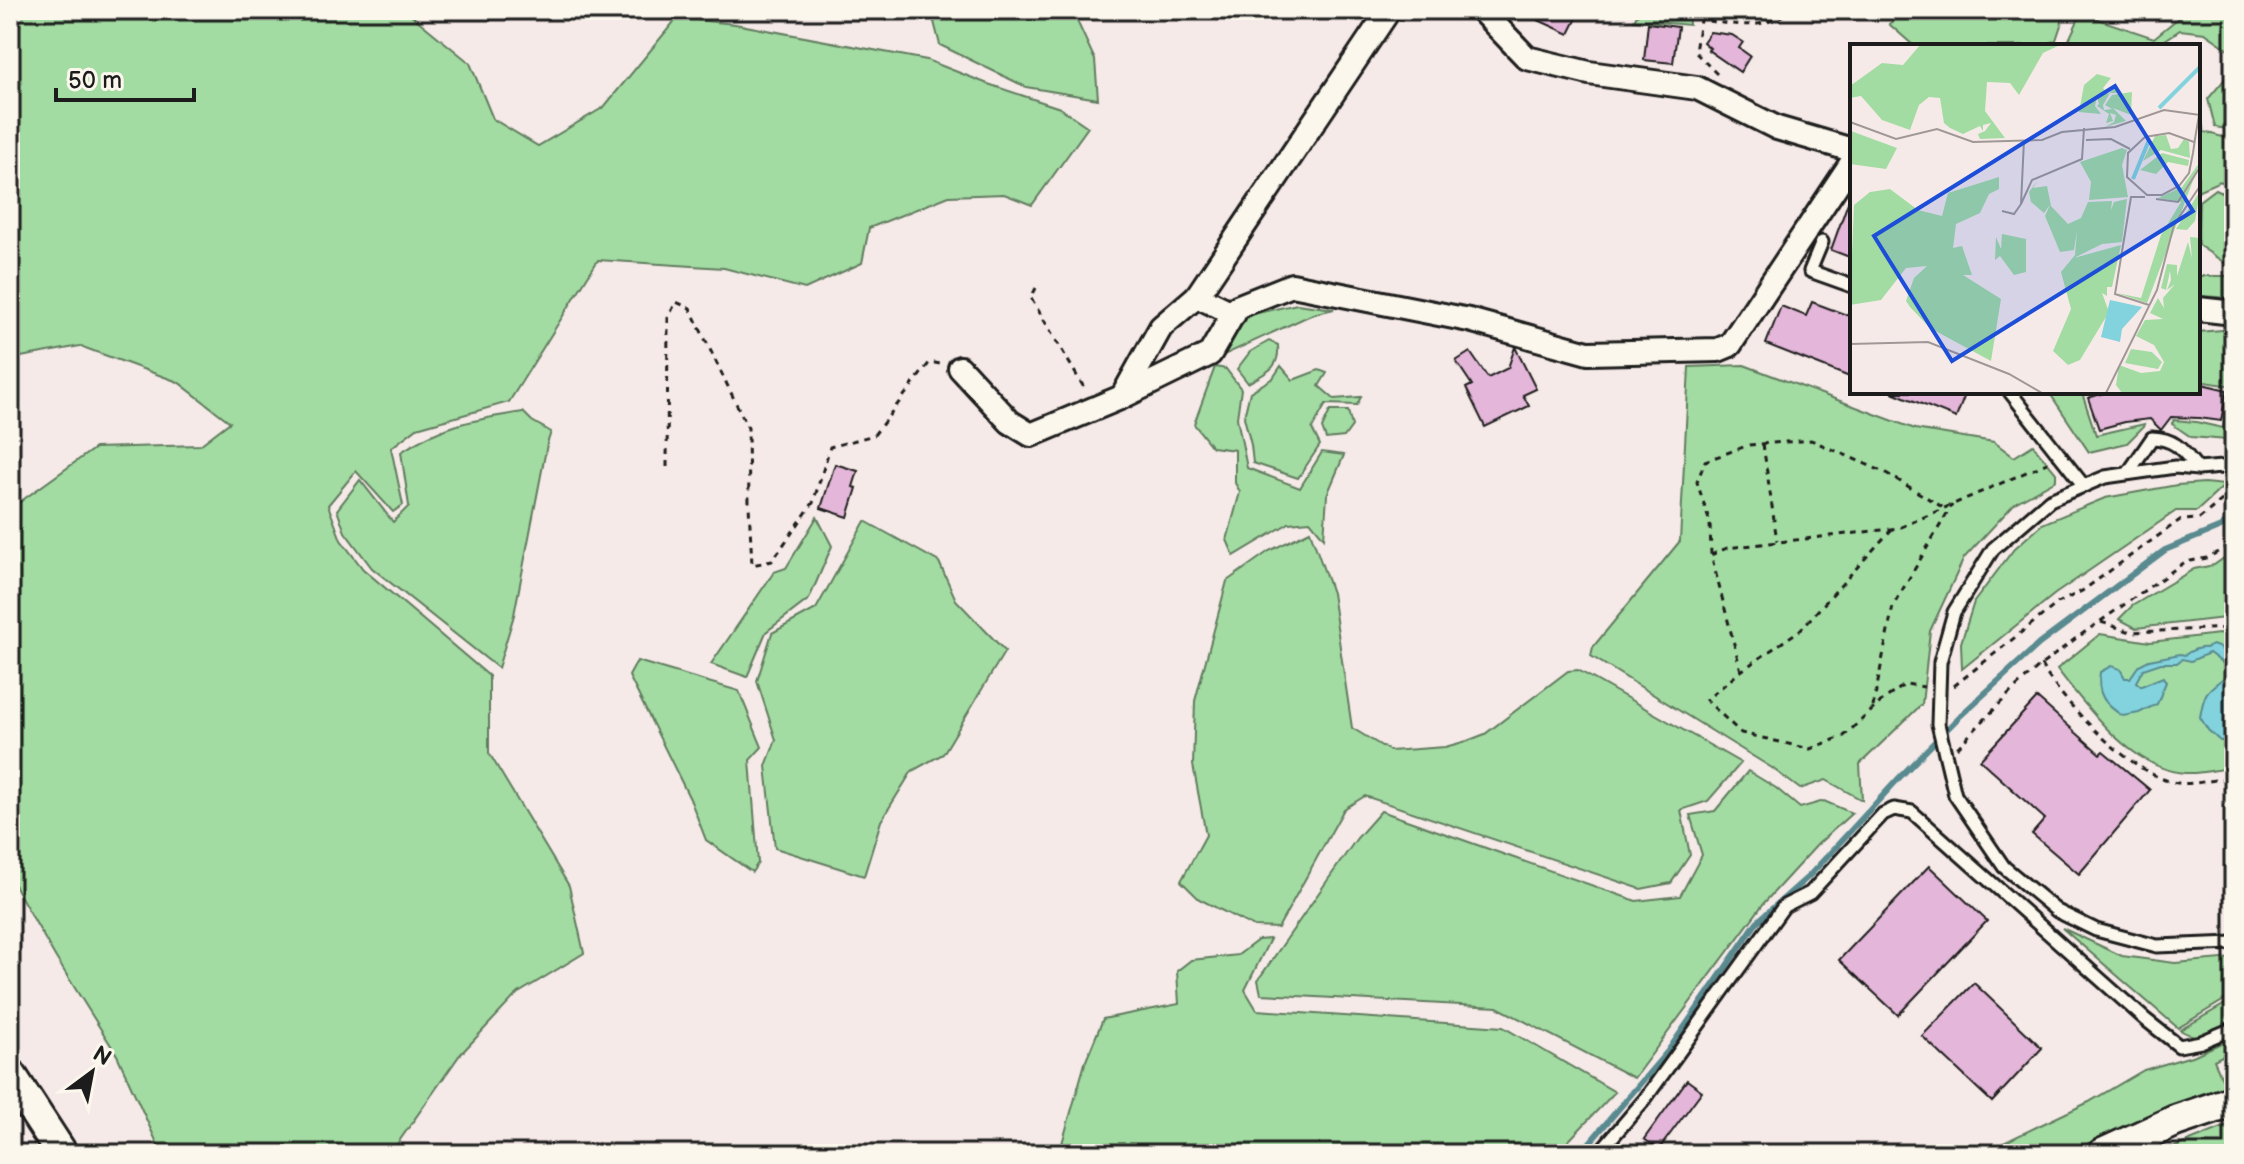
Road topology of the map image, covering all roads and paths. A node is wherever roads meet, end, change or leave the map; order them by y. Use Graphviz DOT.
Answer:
graph roads {
  1 [pos="1389,10"];
  2 [pos="1481,10"];
  3 [pos="1791,10"];
  4 [pos="1732,105"];
  5 [pos="1850,149"];
  6 [pos="1850,165"];
  7 [pos="1822,242"];
  8 [pos="1850,285"];
  9 [pos="1036,288"];
  10 [pos="1197,296"];
  11 [pos="2200,309"];
  12 [pos="2234,313"];
  13 [pos="1234,314"];
  14 [pos="960,368"];
  15 [pos="2012,394"];
  16 [pos="1122,397"];
  17 [pos="1096,408"];
  18 [pos="1763,444"];
  19 [pos="2061,456"];
  20 [pos="2234,464"];
  21 [pos="667,467"];
  22 [pos="2198,469"];
  23 [pos="2128,473"];
  24 [pos="2084,486"];
  25 [pos="2234,490"];
  26 [pos="1952,505"];
  27 [pos="1944,508"];
  28 [pos="1892,529"];
  29 [pos="1777,541"];
  30 [pos="2234,543"];
  31 [pos="1711,555"];
  32 [pos="2101,622"];
  33 [pos="2234,628"];
  34 [pos="2041,665"];
  35 [pos="1741,671"];
  36 [pos="1939,693"];
  37 [pos="1873,710"];
  38 [pos="1945,754"];
  39 [pos="2234,774"];
  40 [pos="2234,943"];
  41 [pos="2234,1028"];
  42 [pos="10,1074"];
  43 [pos="2234,1101"];
  44 [pos="62,1154"];
  45 [pos="1598,1154"];
  46 [pos="2103,1154"];
  1 -- 10 [label="street"];
  2 -- 4 [label="street"];
  3 -- 4 [label="path"];
  4 -- 5 [label="street"];
  6 -- 13 [label="street"];
  7 -- 8 [label="lane"];
  9 -- 17 [label="path"];
  10 -- 13 [label="street"];
  10 -- 16 [label="street"];
  11 -- 12 [label="street"];
  13 -- 16 [label="street"];
  14 -- 17 [label="street"];
  14 -- 21 [label="path"];
  15 -- 19 [label="lane"];
  16 -- 17 [label="street"];
  18 -- 27 [label="path"];
  18 -- 29 [label="path"];
  18 -- 31 [label="path"];
  19 -- 24 [label="lane"];
  19 -- 26 [label="path"];
  20 -- 22 [label="lane"];
  22 -- 23 [label="lane"];
  22 -- 23 [label="lane"];
  23 -- 24 [label="lane"];
  24 -- 36 [label="lane"];
  25 -- 36 [label="path"];
  26 -- 27 [label="path"];
  26 -- 37 [label="path"];
  27 -- 28 [label="path"];
  28 -- 29 [label="path"];
  28 -- 35 [label="path"];
  29 -- 31 [label="path"];
  30 -- 32 [label="path"];
  31 -- 35 [label="path"];
  32 -- 33 [label="path"];
  32 -- 34 [label="path"];
  34 -- 38 [label="path"];
  34 -- 39 [label="path"];
  35 -- 37 [label="path"];
  36 -- 37 [label="path"];
  36 -- 38 [label="lane"];
  38 -- 40 [label="lane"];
  41 -- 45 [label="lane"];
  42 -- 44 [label="main road"];
  43 -- 46 [label="main road"];
}
